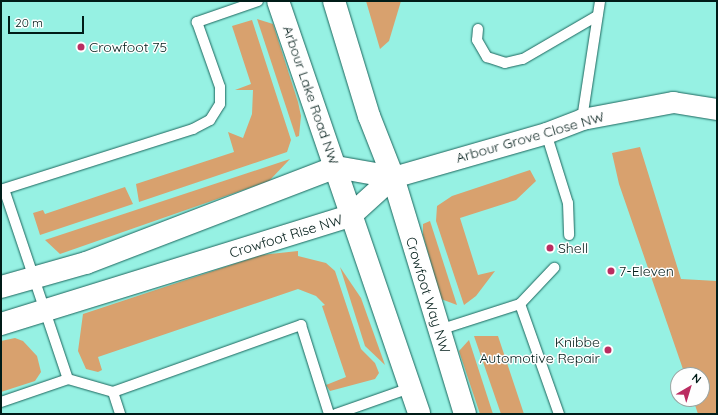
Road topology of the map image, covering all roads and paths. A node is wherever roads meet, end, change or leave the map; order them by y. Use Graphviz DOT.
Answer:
graph roads {
  1 [pos="258,1"];
  2 [pos="278,1"];
  3 [pos="334,1"];
  4 [pos="600,1"];
  5 [pos="597,16"];
  6 [pos="478,29"];
  7 [pos="717,109"];
  8 [pos="582,119"];
  9 [pos="546,133"];
  10 [pos="336,166"];
  11 [pos="392,177"];
  12 [pos="3,184"];
  13 [pos="350,216"];
  14 [pos="569,235"];
  15 [pos="554,268"];
  16 [pos="35,278"];
  17 [pos="1,287"];
  18 [pos="520,304"];
  19 [pos="44,311"];
  20 [pos="1,324"];
  21 [pos="439,330"];
  22 [pos="68,379"];
  23 [pos="410,388"];
  24 [pos="113,392"];
  25 [pos="1,402"];
  26 [pos="340,413"];
  27 [pos="120,414"];
  28 [pos="329,414"];
  29 [pos="419,414"];
  30 [pos="465,414"];
  31 [pos="559,414"];
  1 -- 12 [label="lane"];
  2 -- 10 [label="street, Arbour Lake Road NW"];
  3 -- 11 [label="street"];
  4 -- 5 [label="lane"];
  5 -- 6 [label="lane"];
  5 -- 8 [label="lane"];
  7 -- 8 [label="street, Arbour Grove Close NW"];
  8 -- 9 [label="street, Arbour Grove Close NW"];
  9 -- 11 [label="street, Arbour Grove Close NW"];
  9 -- 14 [label="lane"];
  10 -- 11 [label="street"];
  10 -- 13 [label="street, Arbour Lake Road NW"];
  10 -- 16 [label="street"];
  11 -- 13 [label="street, Crowfoot Rise NW"];
  11 -- 21 [label="street, Crowfoot Way NW"];
  12 -- 16 [label="lane"];
  13 -- 19 [label="street, Crowfoot Rise NW"];
  13 -- 23 [label="street"];
  15 -- 18 [label="lane"];
  16 -- 17 [label="street"];
  16 -- 19 [label="lane"];
  18 -- 21 [label="lane"];
  18 -- 31 [label="lane"];
  19 -- 20 [label="street, Crowfoot Rise NW"];
  19 -- 22 [label="lane"];
  21 -- 30 [label="street, Crowfoot Way NW"];
  22 -- 24 [label="lane"];
  22 -- 25 [label="lane"];
  23 -- 26 [label="lane"];
  23 -- 29 [label="street"];
  24 -- 27 [label="lane"];
  24 -- 28 [label="lane"];
}
